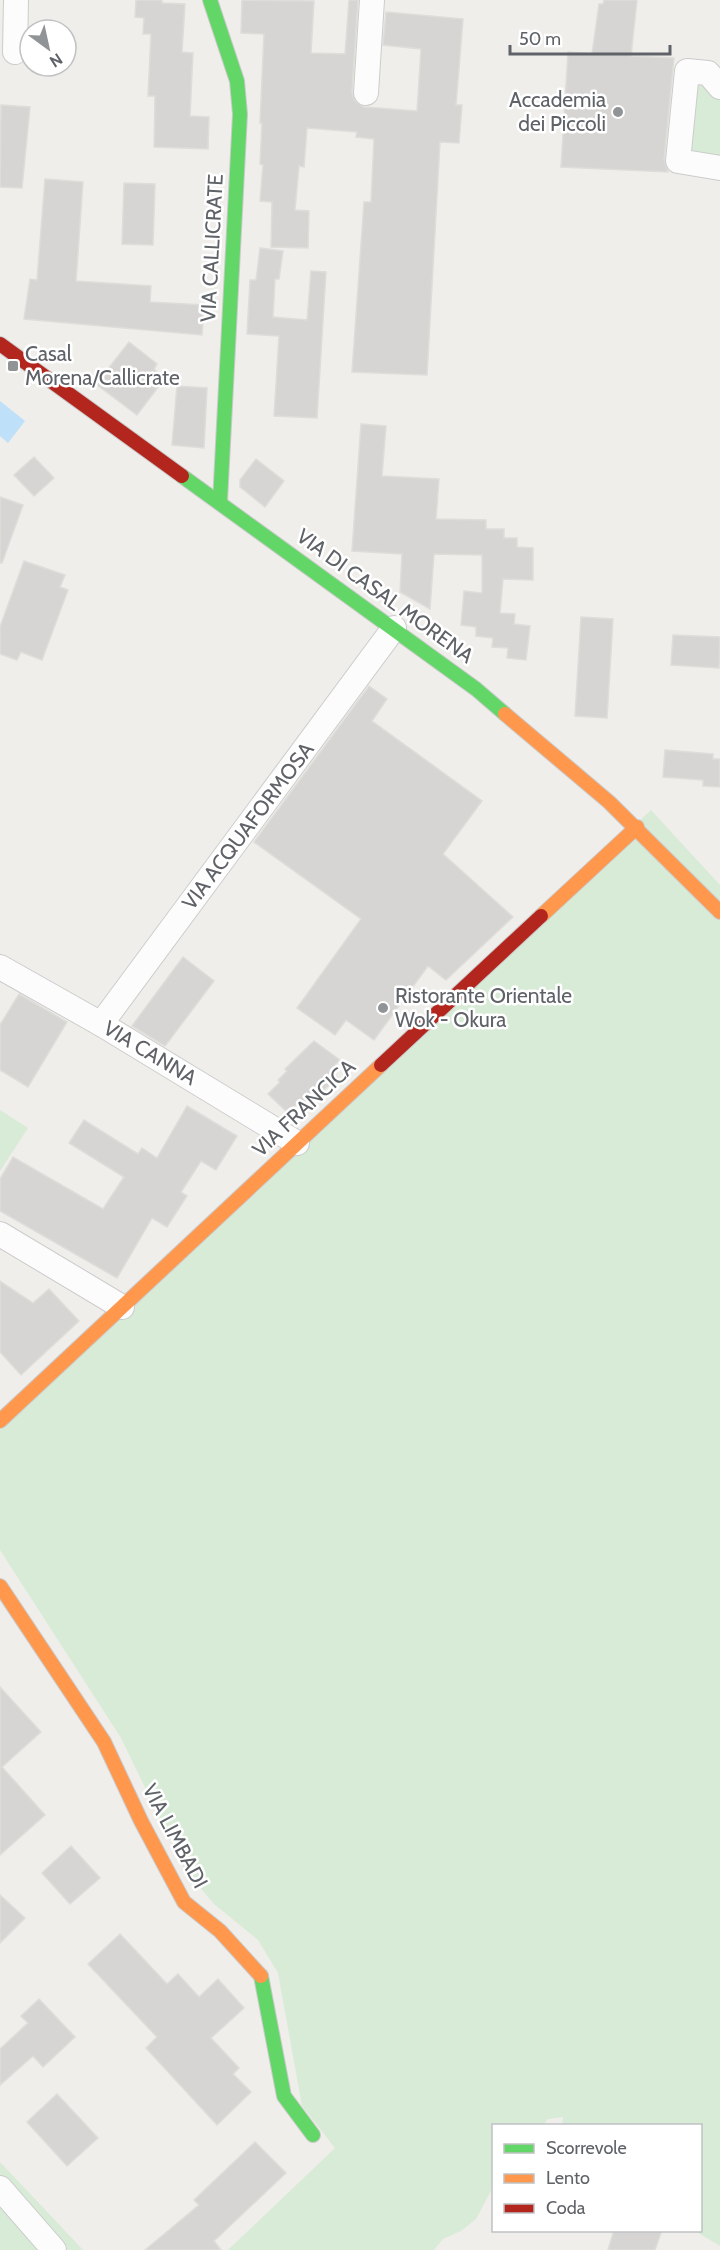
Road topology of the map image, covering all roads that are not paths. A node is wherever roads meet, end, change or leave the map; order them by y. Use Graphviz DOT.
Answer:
graph roads {
  1 [pos="16,0"];
  2 [pos="210,0"];
  3 [pos="372,0"];
  4 [pos="15,52"];
  5 [pos="720,87"];
  6 [pos="366,93"];
  7 [pos="720,168"];
  8 [pos="0,344"];
  9 [pos="220,502"];
  10 [pos="394,628"];
  11 [pos="637,827"];
  12 [pos="720,912"];
  13 [pos="0,967"];
  14 [pos="101,1023"];
  15 [pos="297,1143"];
  16 [pos="0,1234"];
  17 [pos="122,1307"];
  18 [pos="0,1421"];
  19 [pos="0,1586"];
  20 [pos="313,2134"];
  21 [pos="0,2188"];
  22 [pos="54,2250"];
  1 -- 4 [label="street"];
  2 -- 9 [label="street, VIA CALLICRATE"];
  3 -- 6 [label="street"];
  5 -- 7 [label="street"];
  8 -- 9 [label="street, VIA DI CASAL MORENA"];
  9 -- 10 [label="street, VIA DI CASAL MORENA"];
  10 -- 11 [label="street, VIA DI CASAL MORENA"];
  10 -- 14 [label="street, VIA ACQUAFORMOSA"];
  11 -- 12 [label="street, VIA DI CASAL MORENA"];
  11 -- 15 [label="street, VIA FRANCICA"];
  13 -- 14 [label="street, VIA CANNA"];
  14 -- 15 [label="street, VIA CANNA"];
  15 -- 17 [label="street, VIA FRANCICA"];
  16 -- 17 [label="street"];
  17 -- 18 [label="street, VIA FRANCICA"];
  19 -- 20 [label="street, VIA LIMBADI"];
  21 -- 22 [label="street"];
}
